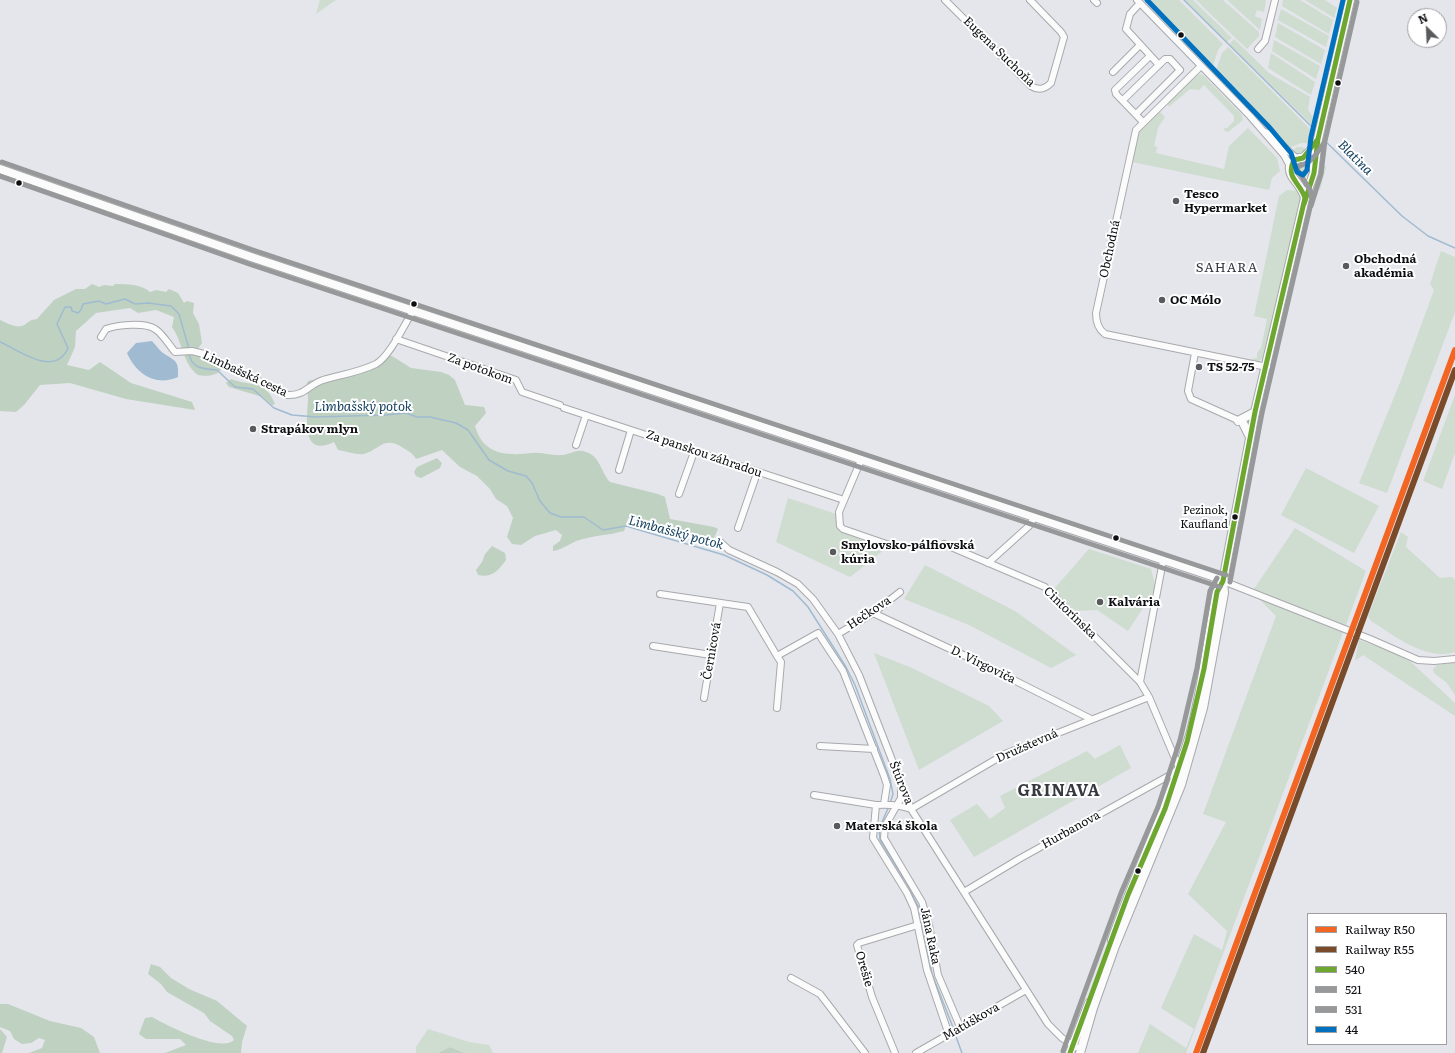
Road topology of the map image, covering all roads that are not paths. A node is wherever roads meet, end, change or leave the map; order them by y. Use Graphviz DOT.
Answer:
graph roads {
  1 [pos="945,0"];
  2 [pos="1030,0"];
  3 [pos="1275,0"];
  4 [pos="1350,0"];
  5 [pos="1138,2"];
  6 [pos="1140,45"];
  7 [pos="1258,49"];
  8 [pos="1150,56"];
  9 [pos="1159,65"];
  10 [pos="1201,66"];
  11 [pos="1113,72"];
  12 [pos="1169,81"];
  13 [pos="1177,89"];
  14 [pos="1123,100"];
  15 [pos="1136,114"];
  16 [pos="1143,122"];
  17 [pos="1265,132"];
  18 [pos="1318,139"];
  19 [pos="1300,158"];
  20 [pos="1290,166"];
  21 [pos="0,169"];
  22 [pos="1314,169"];
  23 [pos="1311,178"];
  24 [pos="1296,181"];
  25 [pos="1305,198"];
  26 [pos="413,311"];
  27 [pos="101,337"];
  28 [pos="396,340"];
  29 [pos="1195,354"];
  30 [pos="1267,367"];
  31 [pos="562,406"];
  32 [pos="1255,412"];
  33 [pos="586,415"];
  34 [pos="1240,422"];
  35 [pos="1252,428"];
  36 [pos="631,430"];
  37 [pos="1250,438"];
  38 [pos="576,445"];
  39 [pos="694,452"];
  40 [pos="861,460"];
  41 [pos="619,470"];
  42 [pos="757,473"];
  43 [pos="679,494"];
  44 [pos="844,500"];
  45 [pos="1034,518"];
  46 [pos="738,528"];
  47 [pos="719,541"];
  48 [pos="944,544"];
  49 [pos="895,547"];
  50 [pos="1163,560"];
  51 [pos="988,562"];
  52 [pos="1224,581"];
  53 [pos="900,592"];
  54 [pos="660,594"];
  55 [pos="720,603"];
  56 [pos="873,613"];
  57 [pos="838,634"];
  58 [pos="653,646"];
  59 [pos="711,655"];
  60 [pos="777,656"];
  61 [pos="1455,659"];
  62 [pos="1140,682"];
  63 [pos="1149,697"];
  64 [pos="704,698"];
  65 [pos="777,708"];
  66 [pos="1091,719"];
  67 [pos="820,746"];
  68 [pos="874,749"];
  69 [pos="1179,768"];
  70 [pos="901,784"];
  71 [pos="814,795"];
  72 [pos="884,804"];
  73 [pos="876,805"];
  74 [pos="897,806"];
  75 [pos="911,809"];
  76 [pos="964,892"];
  77 [pos="918,925"];
  78 [pos="791,978"];
  79 [pos="1026,990"];
  80 [pos="959,1029"];
  81 [pos="950,1034"];
  82 [pos="1072,1049"];
  83 [pos="1080,1051"];
  84 [pos="865,1053"];
  85 [pos="895,1053"];
  86 [pos="916,1053"];
  1 -- 2 [label="street, Eugena Suchoňa"];
  3 -- 7 [label="street"];
  4 -- 18 [label="main road"];
  5 -- 6 [label="street"];
  5 -- 10 [label="street"];
  6 -- 8 [label="street"];
  6 -- 11 [label="street"];
  8 -- 9 [label="street"];
  8 -- 14 [label="street"];
  9 -- 12 [label="street"];
  9 -- 14 [label="street"];
  10 -- 13 [label="street, Obchodná"];
  10 -- 17 [label="street"];
  12 -- 13 [label="street"];
  12 -- 15 [label="street"];
  13 -- 16 [label="street, Obchodná"];
  14 -- 15 [label="street"];
  15 -- 16 [label="street"];
  16 -- 29 [label="street, Obchodná"];
  17 -- 19 [label="street"];
  17 -- 20 [label="street"];
  18 -- 19 [label="main road"];
  18 -- 22 [label="main road"];
  19 -- 20 [label="main road"];
  19 -- 22 [label="main road"];
  20 -- 24 [label="main road"];
  21 -- 26 [label="main road"];
  22 -- 23 [label="main road"];
  23 -- 24 [label="main road"];
  23 -- 25 [label="main road"];
  24 -- 25 [label="main road"];
  25 -- 30 [label="main road"];
  26 -- 28 [label="street, Limbašská cesta"];
  26 -- 40 [label="main road"];
  27 -- 28 [label="street, Limbašská cesta"];
  28 -- 31 [label="street, Za potokom"];
  29 -- 30 [label="street, Obchodná"];
  29 -- 34 [label="street"];
  30 -- 32 [label="main road"];
  31 -- 33 [label="street, Za panskou záhradou"];
  32 -- 34 [label="main road"];
  32 -- 35 [label="main road"];
  33 -- 36 [label="street, Za panskou záhradou"];
  33 -- 38 [label="street"];
  34 -- 35 [label="street"];
  34 -- 37 [label="main road"];
  35 -- 37 [label="main road"];
  36 -- 39 [label="street, Za panskou záhradou"];
  36 -- 41 [label="street"];
  37 -- 52 [label="main road"];
  39 -- 42 [label="street, Za panskou záhradou"];
  39 -- 43 [label="street"];
  40 -- 44 [label="street"];
  40 -- 45 [label="main road"];
  42 -- 44 [label="street, Za panskou záhradou"];
  42 -- 46 [label="street"];
  44 -- 49 [label="street"];
  45 -- 50 [label="main road"];
  45 -- 51 [label="street"];
  47 -- 57 [label="street, Štúrova"];
  48 -- 51 [label="street, Cintorínska"];
  50 -- 52 [label="main road"];
  50 -- 62 [label="street"];
  51 -- 62 [label="street, Cintorínska"];
  52 -- 61 [label="street"];
  52 -- 69 [label="main road"];
  52 -- 83 [label="main road"];
  53 -- 56 [label="street, Hečkova"];
  54 -- 55 [label="street"];
  55 -- 59 [label="street, Černicová"];
  55 -- 60 [label="street"];
  56 -- 57 [label="street, Hečkova"];
  56 -- 66 [label="street, D. Virgoviča"];
  57 -- 70 [label="street, Štúrova"];
  58 -- 59 [label="street"];
  59 -- 64 [label="street, Černicová"];
  60 -- 65 [label="street"];
  60 -- 68 [label="street"];
  62 -- 63 [label="street, Cintorínska"];
  63 -- 66 [label="street, Družstevná"];
  63 -- 69 [label="street, Cintorínska"];
  66 -- 75 [label="street, Družstevná"];
  67 -- 68 [label="street"];
  68 -- 72 [label="street"];
  69 -- 76 [label="street, Hurbanova"];
  69 -- 82 [label="main road"];
  70 -- 74 [label="street, Jána Raka"];
  70 -- 75 [label="street, Štúrova"];
  71 -- 73 [label="street"];
  72 -- 73 [label="street"];
  72 -- 74 [label="street"];
  73 -- 77 [label="street"];
  74 -- 75 [label="street"];
  74 -- 80 [label="street, Jána Raka"];
  75 -- 76 [label="street, Štúrova"];
  76 -- 79 [label="street, Štúrova"];
  77 -- 81 [label="street"];
  77 -- 85 [label="street, Orešie"];
  78 -- 84 [label="street"];
  79 -- 80 [label="street, Matúškova"];
  79 -- 82 [label="street, Štúrova"];
  80 -- 81 [label="street, Matúškova"];
  81 -- 86 [label="street, Matúškova"];
  82 -- 83 [label="street, Štúrova"];
}
